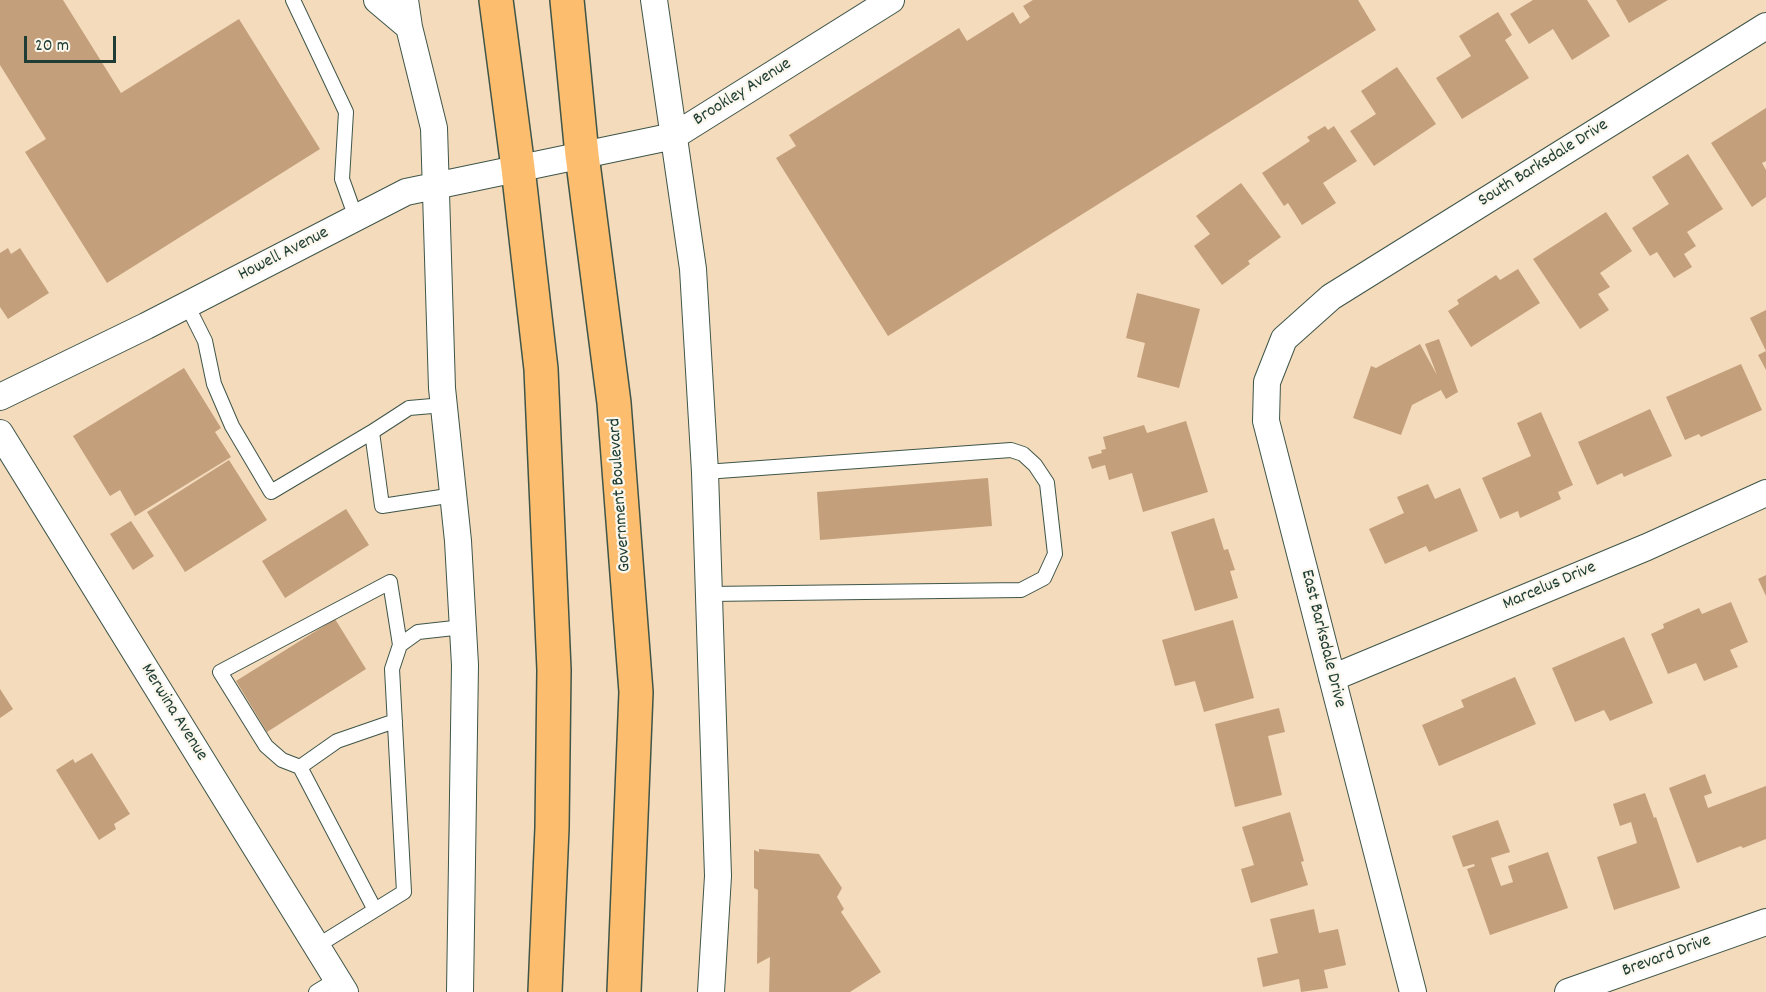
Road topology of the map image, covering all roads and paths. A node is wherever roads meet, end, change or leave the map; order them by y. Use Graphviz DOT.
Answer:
graph roads {
  1 [pos="293,0"];
  2 [pos="377,0"];
  3 [pos="405,0"];
  4 [pos="496,0"];
  5 [pos="567,0"];
  6 [pos="654,0"];
  7 [pos="891,0"];
  8 [pos="1766,26"];
  9 [pos="409,27"];
  10 [pos="674,136"];
  11 [pos="582,155"];
  12 [pos="518,168"];
  13 [pos="435,186"];
  14 [pos="356,218"];
  15 [pos="1324,303"];
  16 [pos="187,305"];
  17 [pos="0,397"];
  18 [pos="444,405"];
  19 [pos="372,432"];
  20 [pos="0,433"];
  21 [pos="705,472"];
  22 [pos="1766,493"];
  23 [pos="454,495"];
  24 [pos="709,594"];
  25 [pos="463,627"];
  26 [pos="400,645"];
  27 [pos="1332,678"];
  28 [pos="395,721"];
  29 [pos="300,767"];
  30 [pos="375,910"];
  31 [pos="1766,922"];
  32 [pos="317,946"];
  33 [pos="333,988"];
  34 [pos="460,992"];
  35 [pos="546,992"];
  36 [pos="624,992"];
  37 [pos="711,992"];
  38 [pos="1413,992"];
  39 [pos="1568,992"];
  1 -- 14 [label="lane"];
  2 -- 9 [label="street"];
  3 -- 9 [label="street"];
  4 -- 12 [label="main road"];
  5 -- 11 [label="main road, Government Boulevard"];
  6 -- 10 [label="street"];
  7 -- 10 [label="street, Brookley Avenue"];
  8 -- 15 [label="street, South Barksdale Drive"];
  9 -- 13 [label="street"];
  10 -- 11 [label="street, Brookley Avenue"];
  10 -- 21 [label="street"];
  11 -- 12 [label="street, Howell Avenue"];
  11 -- 36 [label="main road, Government Boulevard"];
  12 -- 13 [label="street, Howell Avenue"];
  12 -- 35 [label="main road"];
  13 -- 14 [label="street, Howell Avenue"];
  13 -- 18 [label="street"];
  14 -- 16 [label="street, Howell Avenue"];
  15 -- 27 [label="street, East Barksdale Drive"];
  16 -- 17 [label="street, Howell Avenue"];
  16 -- 19 [label="lane"];
  18 -- 19 [label="lane"];
  18 -- 23 [label="street"];
  19 -- 23 [label="lane"];
  20 -- 32 [label="street, Merwina Avenue"];
  21 -- 24 [label="street"];
  21 -- 24 [label="lane"];
  22 -- 27 [label="street, Marcelus Drive"];
  23 -- 25 [label="street"];
  24 -- 37 [label="street"];
  25 -- 26 [label="lane"];
  25 -- 34 [label="street"];
  26 -- 28 [label="lane"];
  26 -- 29 [label="lane"];
  27 -- 38 [label="street, East Barksdale Drive"];
  28 -- 29 [label="lane"];
  28 -- 30 [label="lane"];
  29 -- 30 [label="lane"];
  30 -- 32 [label="lane"];
  31 -- 39 [label="street, Brevard Drive"];
  32 -- 33 [label="street, Merwina Avenue"];
}
